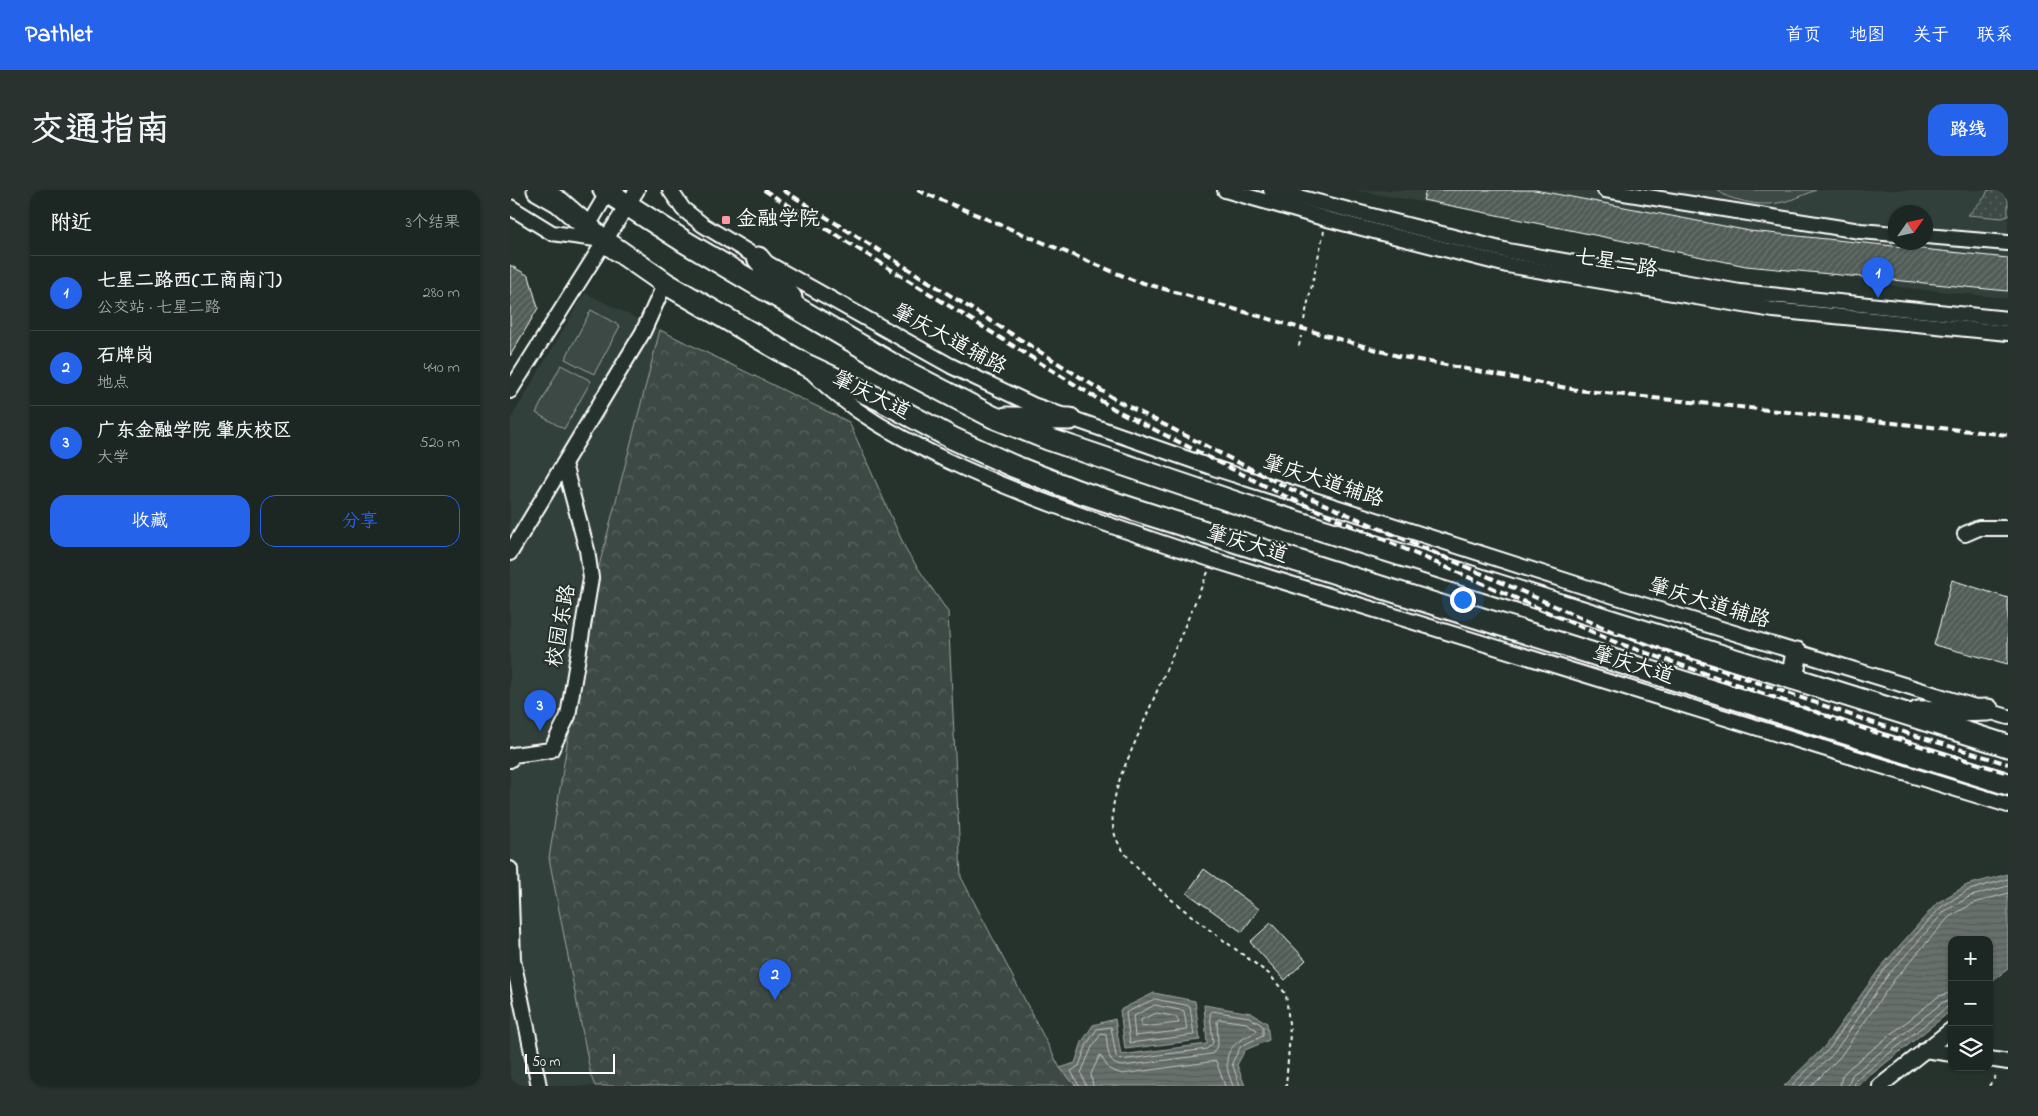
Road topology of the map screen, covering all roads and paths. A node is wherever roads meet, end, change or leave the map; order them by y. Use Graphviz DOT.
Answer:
graph roads {
  1 [pos="538,190"];
  2 [pos="670,190"];
  3 [pos="1226,190"];
  4 [pos="1271,190"];
  5 [pos="1605,190"];
  6 [pos="607,191"];
  7 [pos="632,197"];
  8 [pos="510,207"];
  9 [pos="1327,219"];
  10 [pos="596,233"];
  11 [pos="1888,233"];
  12 [pos="1933,237"];
  13 [pos="2008,243"];
  14 [pos="758,258"];
  15 [pos="665,283"];
  16 [pos="800,308"];
  17 [pos="2008,319"];
  18 [pos="1304,320"];
  19 [pos="2008,334"];
  20 [pos="1301,336"];
  21 [pos="1299,346"];
  22 [pos="804,364"];
  23 [pos="510,391"];
  24 [pos="992,417"];
  25 [pos="1070,419"];
  26 [pos="564,464"];
  27 [pos="2008,528"];
  28 [pos="1965,534"];
  29 [pos="510,553"];
  30 [pos="1213,560"];
  31 [pos="1797,653"];
  32 [pos="1792,678"];
  33 [pos="1988,710"];
  34 [pos="1900,712"];
  35 [pos="2008,716"];
  36 [pos="2008,746"];
  37 [pos="510,760"];
  38 [pos="2008,784"];
  39 [pos="2008,805"];
  40 [pos="510,869"];
  41 [pos="1948,1032"];
  42 [pos="1924,1050"];
  43 [pos="1948,1053"];
  44 [pos="1993,1060"];
  45 [pos="2008,1062"];
  46 [pos="539,1086"];
  47 [pos="1286,1086"];
  48 [pos="1880,1086"];
  1 -- 10 [label="highway, 肇庆大道"];
  2 -- 14 [label="street, 肇庆大道辅路"];
  3 -- 9 [label="street, 七星二路"];
  4 -- 17 [label="street, 七星二路"];
  5 -- 11 [label="street"];
  6 -- 7 [label="highway, 肇庆大道"];
  6 -- 10 [label="street"];
  7 -- 10 [label="street"];
  7 -- 16 [label="highway, 肇庆大道"];
  8 -- 10 [label="street"];
  9 -- 18 [label="path"];
  9 -- 19 [label="street, 七星二路"];
  10 -- 15 [label="highway, 肇庆大道"];
  10 -- 23 [label="street"];
  12 -- 13 [label="street"];
  14 -- 16 [label="highway"];
  14 -- 25 [label="street, 肇庆大道辅路"];
  15 -- 22 [label="highway, 肇庆大道"];
  15 -- 26 [label="street"];
  16 -- 24 [label="highway, 肇庆大道"];
  20 -- 21 [label="path"];
  22 -- 30 [label="street"];
  22 -- 38 [label="highway, 肇庆大道"];
  24 -- 25 [label="highway"];
  24 -- 32 [label="highway, 肇庆大道"];
  25 -- 31 [label="street, 肇庆大道辅路"];
  26 -- 29 [label="street"];
  26 -- 37 [label="street, 校园东路"];
  27 -- 28 [label="street"];
  30 -- 39 [label="street"];
  30 -- 47 [label="path"];
  31 -- 32 [label="highway"];
  31 -- 33 [label="street, 肇庆大道辅路"];
  32 -- 34 [label="highway, 肇庆大道"];
  33 -- 34 [label="highway"];
  33 -- 35 [label="street, 肇庆大道辅路"];
  34 -- 36 [label="highway, 肇庆大道"];
  40 -- 46 [label="street"];
  41 -- 42 [label="street"];
  42 -- 43 [label="street"];
  42 -- 48 [label="street"];
  44 -- 45 [label="street"];
}
